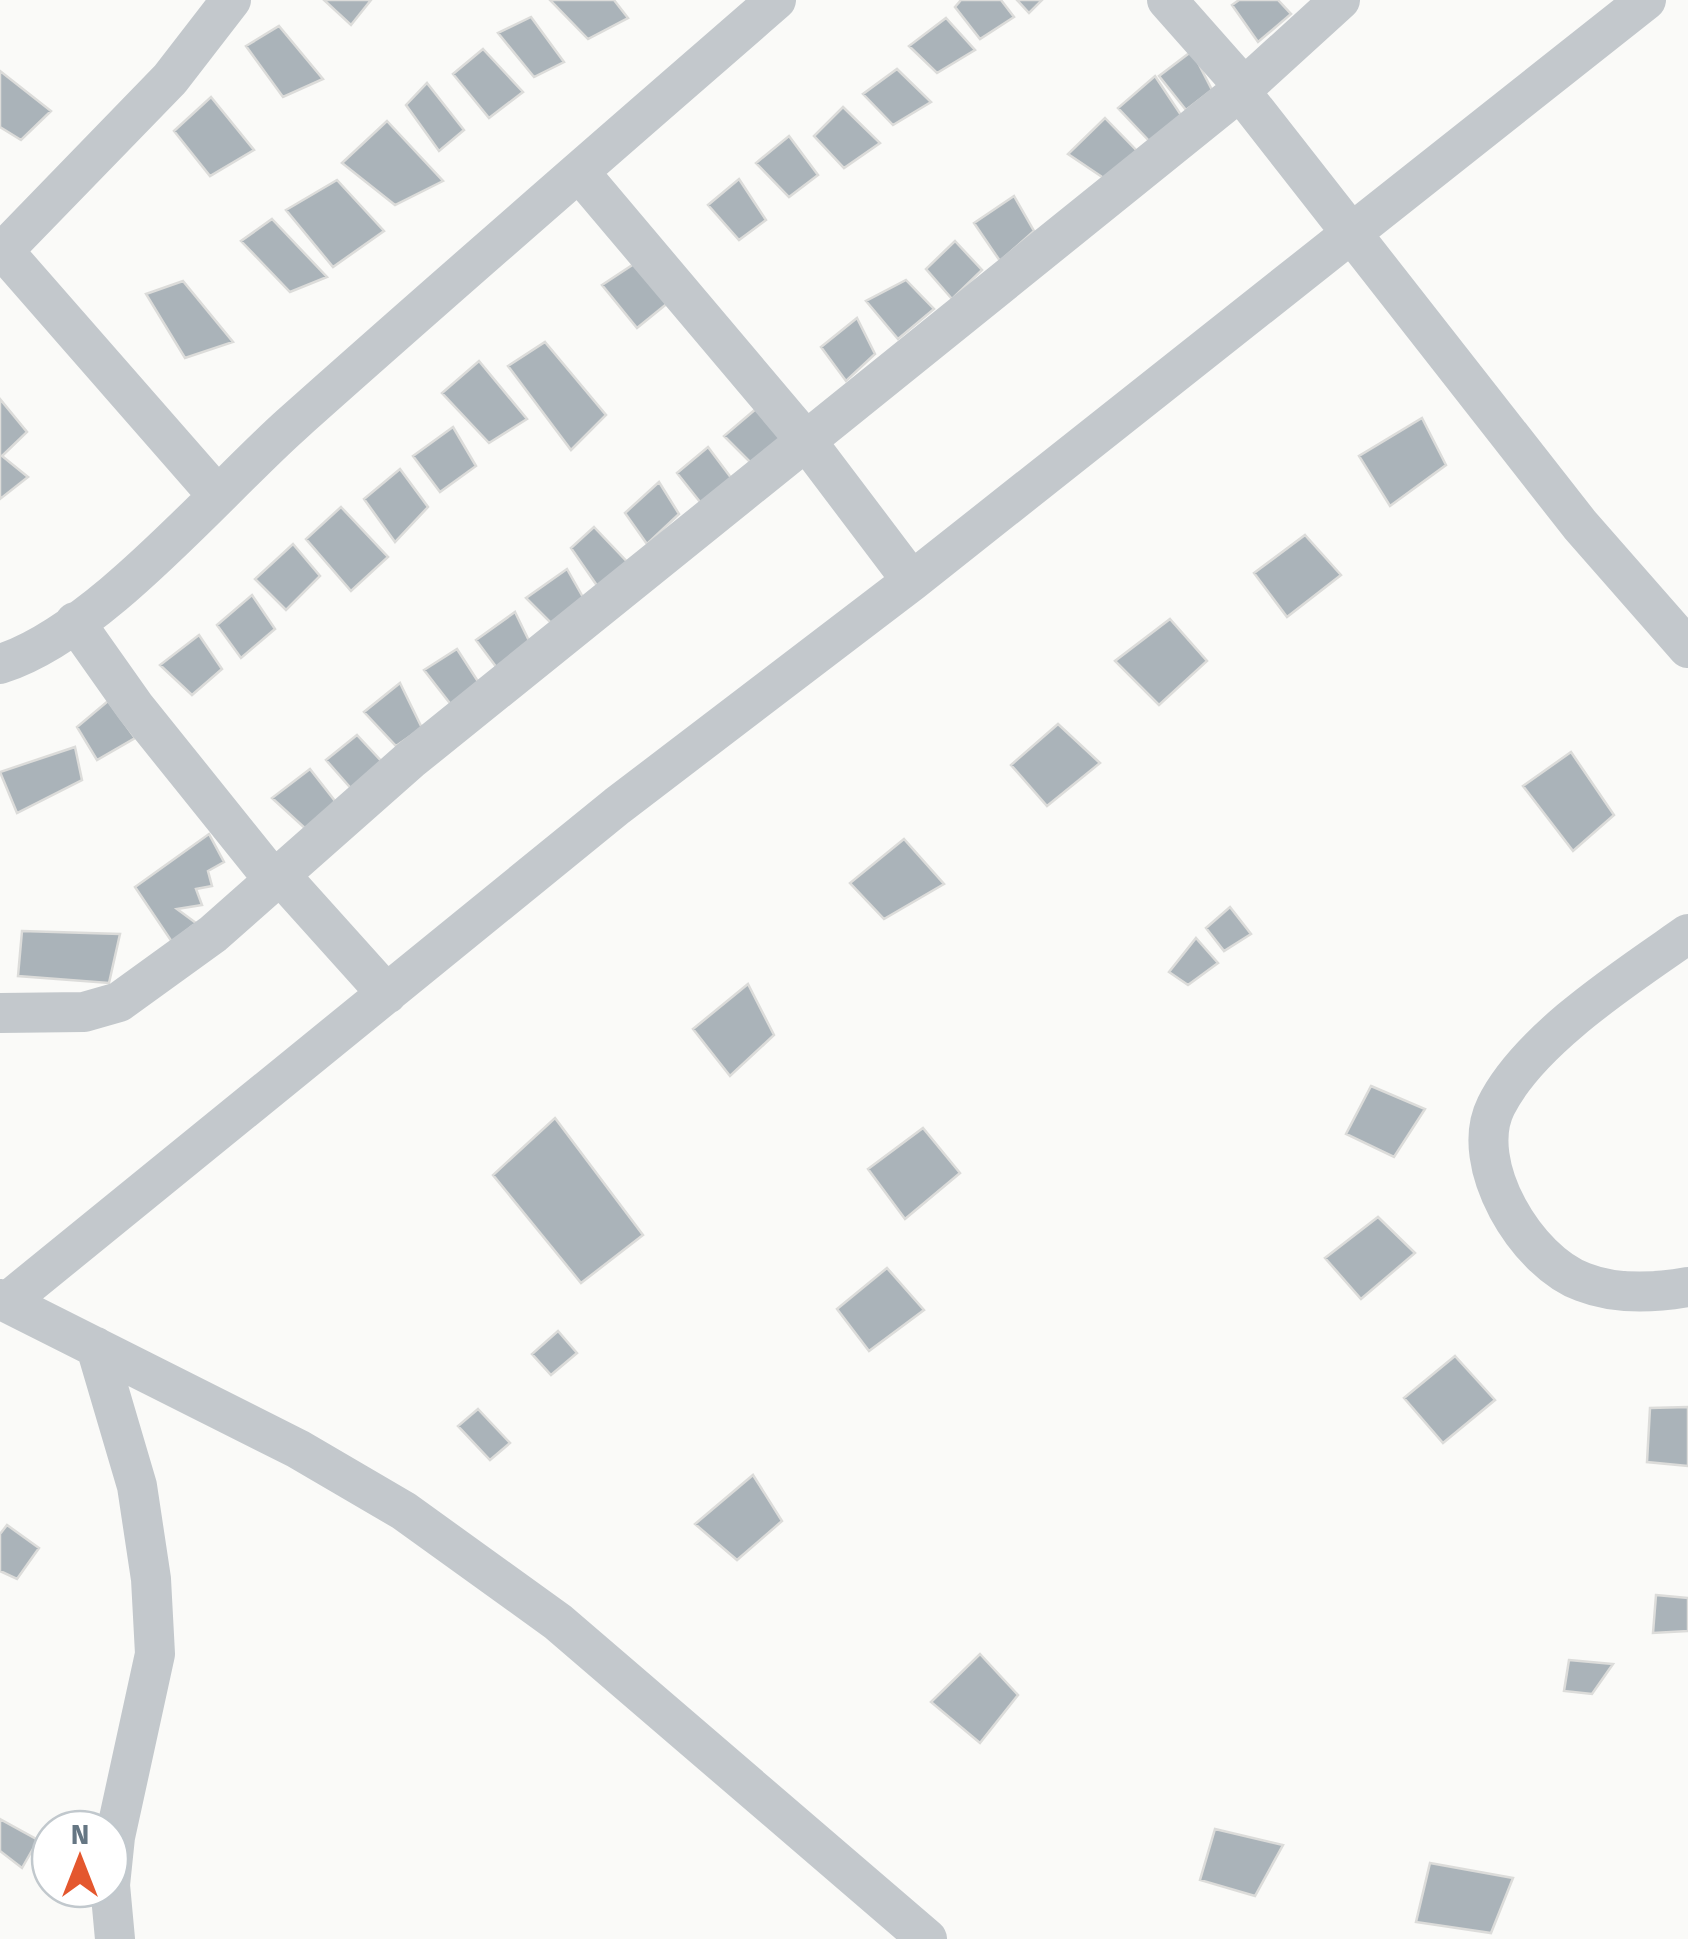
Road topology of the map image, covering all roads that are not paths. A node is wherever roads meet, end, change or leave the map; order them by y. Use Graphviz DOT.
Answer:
graph roads {
  1 [pos="231,0"];
  2 [pos="776,0"];
  3 [pos="1167,0"];
  4 [pos="1340,0"];
  5 [pos="1646,0"];
  6 [pos="1242,89"];
  7 [pos="578,172"];
  8 [pos="1354,234"];
  9 [pos="2,248"];
  10 [pos="807,442"];
  11 [pos="218,496"];
  12 [pos="912,580"];
  13 [pos="76,622"];
  14 [pos="1688,648"];
  15 [pos="0,664"];
  16 [pos="277,877"];
  17 [pos="1688,934"];
  18 [pos="386,994"];
  19 [pos="0,1013"];
  20 [pos="1688,1287"];
  21 [pos="4,1301"];
  22 [pos="96,1347"];
  23 [pos="115,1939"];
  24 [pos="927,1939"];
  1 -- 9 [label="street"];
  2 -- 7 [label="street"];
  3 -- 6 [label="street"];
  4 -- 6 [label="street"];
  5 -- 8 [label="street"];
  6 -- 8 [label="street"];
  6 -- 10 [label="street"];
  7 -- 10 [label="street"];
  7 -- 11 [label="street"];
  8 -- 12 [label="street"];
  8 -- 14 [label="street"];
  9 -- 11 [label="street"];
  10 -- 12 [label="street"];
  10 -- 16 [label="street"];
  11 -- 13 [label="street"];
  12 -- 18 [label="street"];
  13 -- 15 [label="street"];
  13 -- 16 [label="street"];
  16 -- 18 [label="street"];
  16 -- 19 [label="street"];
  17 -- 20 [label="street"];
  18 -- 21 [label="street"];
  21 -- 22 [label="street"];
  22 -- 23 [label="street"];
  22 -- 24 [label="street"];
}
